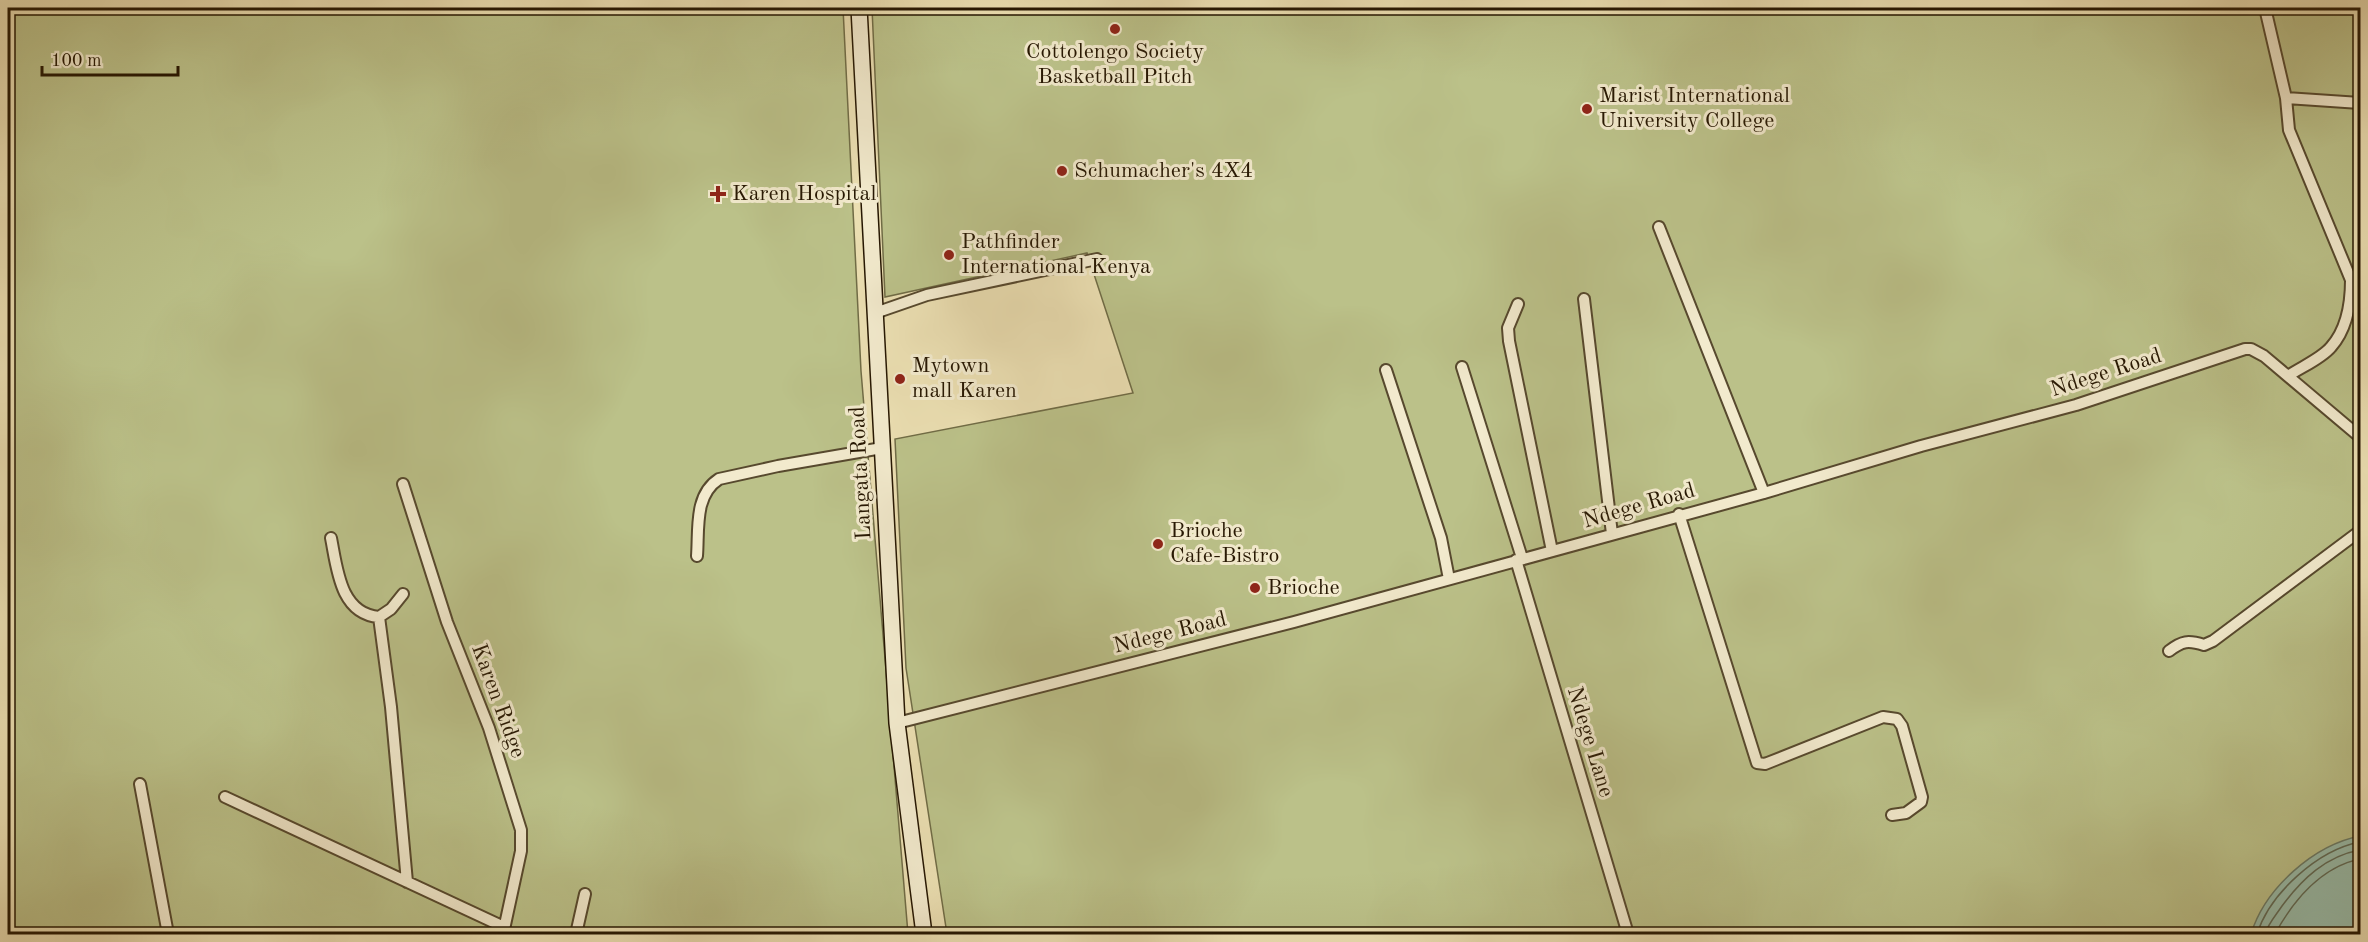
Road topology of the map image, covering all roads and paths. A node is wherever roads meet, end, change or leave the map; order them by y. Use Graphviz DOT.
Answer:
graph roads {
  1 [pos="859,8"];
  2 [pos="2265,8"];
  3 [pos="2286,98"];
  4 [pos="2361,103"];
  5 [pos="1659,227"];
  6 [pos="1097,259"];
  7 [pos="2356,279"];
  8 [pos="1584,299"];
  9 [pos="1518,304"];
  10 [pos="875,313"];
  11 [pos="1462,367"];
  12 [pos="1386,370"];
  13 [pos="2288,376"];
  14 [pos="2361,437"];
  15 [pos="882,448"];
  16 [pos="403,484"];
  17 [pos="1764,493"];
  18 [pos="1679,514"];
  19 [pos="2361,531"];
  20 [pos="1612,534"];
  21 [pos="331,538"];
  22 [pos="1552,550"];
  23 [pos="698,556"];
  24 [pos="1519,559"];
  25 [pos="1449,579"];
  26 [pos="403,594"];
  27 [pos="379,616"];
  28 [pos="2169,651"];
  29 [pos="897,723"];
  30 [pos="140,784"];
  31 [pos="225,797"];
  32 [pos="1892,815"];
  33 [pos="407,882"];
  34 [pos="585,894"];
  35 [pos="504,931"];
  36 [pos="168,934"];
  37 [pos="576,934"];
  38 [pos="924,934"];
  39 [pos="1628,934"];
  1 -- 10 [label="main road, Langata Road"];
  2 -- 3 [label="street"];
  3 -- 4 [label="street"];
  3 -- 7 [label="street"];
  5 -- 17 [label="street"];
  6 -- 10 [label="street"];
  7 -- 13 [label="street"];
  8 -- 20 [label="street"];
  9 -- 22 [label="street"];
  10 -- 15 [label="main road, Langata Road"];
  11 -- 24 [label="street, Ndege Lane"];
  12 -- 25 [label="street"];
  13 -- 14 [label="street, Ndege Road"];
  13 -- 17 [label="street, Ndege Road"];
  15 -- 23 [label="street"];
  15 -- 29 [label="main road, Langata Road"];
  16 -- 35 [label="street, Karen Ridge"];
  17 -- 18 [label="street, Ndege Road"];
  18 -- 20 [label="street, Ndege Road"];
  18 -- 32 [label="street"];
  19 -- 28 [label="street"];
  20 -- 22 [label="street, Ndege Road"];
  21 -- 27 [label="street"];
  22 -- 24 [label="street, Ndege Road"];
  24 -- 25 [label="street, Ndege Road"];
  24 -- 39 [label="street, Ndege Lane"];
  25 -- 29 [label="street, Ndege Road"];
  26 -- 27 [label="street"];
  27 -- 33 [label="street"];
  29 -- 38 [label="main road, Langata Road"];
  30 -- 36 [label="street"];
  31 -- 33 [label="street"];
  33 -- 35 [label="street"];
  34 -- 37 [label="street"];
}
